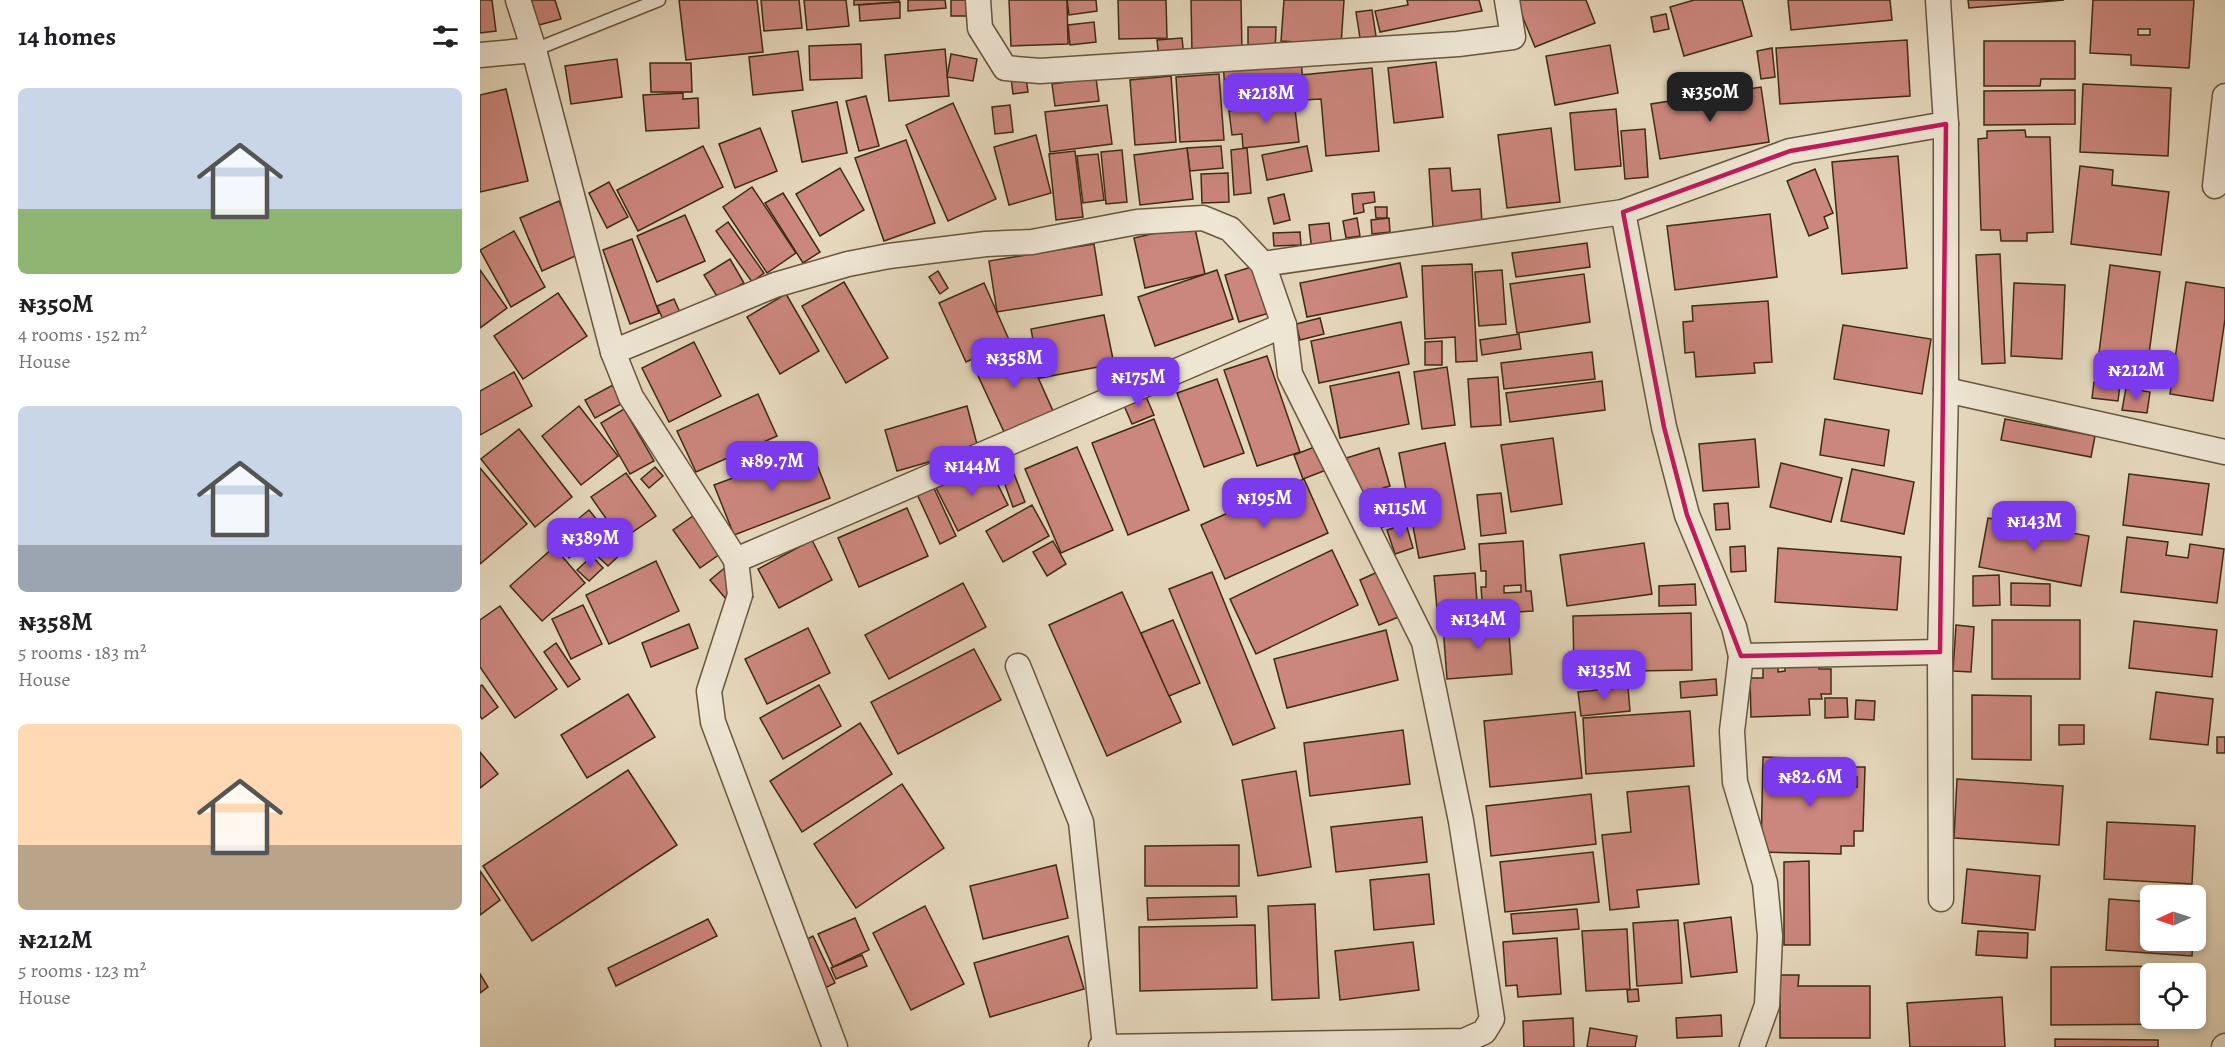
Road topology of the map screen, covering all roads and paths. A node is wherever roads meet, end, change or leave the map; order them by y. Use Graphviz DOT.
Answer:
graph roads {
  1 [pos="518,0"];
  2 [pos="659,0"];
  3 [pos="978,0"];
  4 [pos="1507,0"];
  5 [pos="1938,0"];
  6 [pos="534,51"];
  7 [pos="480,55"];
  8 [pos="2225,96"];
  9 [pos="1946,124"];
  10 [pos="2215,186"];
  11 [pos="1623,212"];
  12 [pos="1263,264"];
  13 [pos="1284,325"];
  14 [pos="614,352"];
  15 [pos="1946,390"];
  16 [pos="2225,452"];
  17 [pos="736,560"];
  18 [pos="1940,652"];
  19 [pos="1741,656"];
  20 [pos="1018,666"];
  21 [pos="1941,899"];
  22 [pos="1365,1046"];
  23 [pos="835,1047"];
  24 [pos="1103,1047"];
  25 [pos="1752,1047"];
  1 -- 6 [label="street"];
  2 -- 6 [label="lane"];
  3 -- 4 [label="street"];
  5 -- 9 [label="street"];
  6 -- 7 [label="street"];
  6 -- 14 [label="street"];
  8 -- 10 [label="street"];
  9 -- 11 [label="street"];
  9 -- 15 [label="street"];
  11 -- 12 [label="street"];
  11 -- 19 [label="street"];
  12 -- 13 [label="street"];
  12 -- 14 [label="street"];
  13 -- 17 [label="street"];
  13 -- 22 [label="street"];
  14 -- 17 [label="street"];
  15 -- 16 [label="street"];
  15 -- 18 [label="street"];
  17 -- 23 [label="street"];
  18 -- 19 [label="street"];
  18 -- 21 [label="street"];
  19 -- 25 [label="street"];
  20 -- 24 [label="street"];
  22 -- 24 [label="street"];
}
